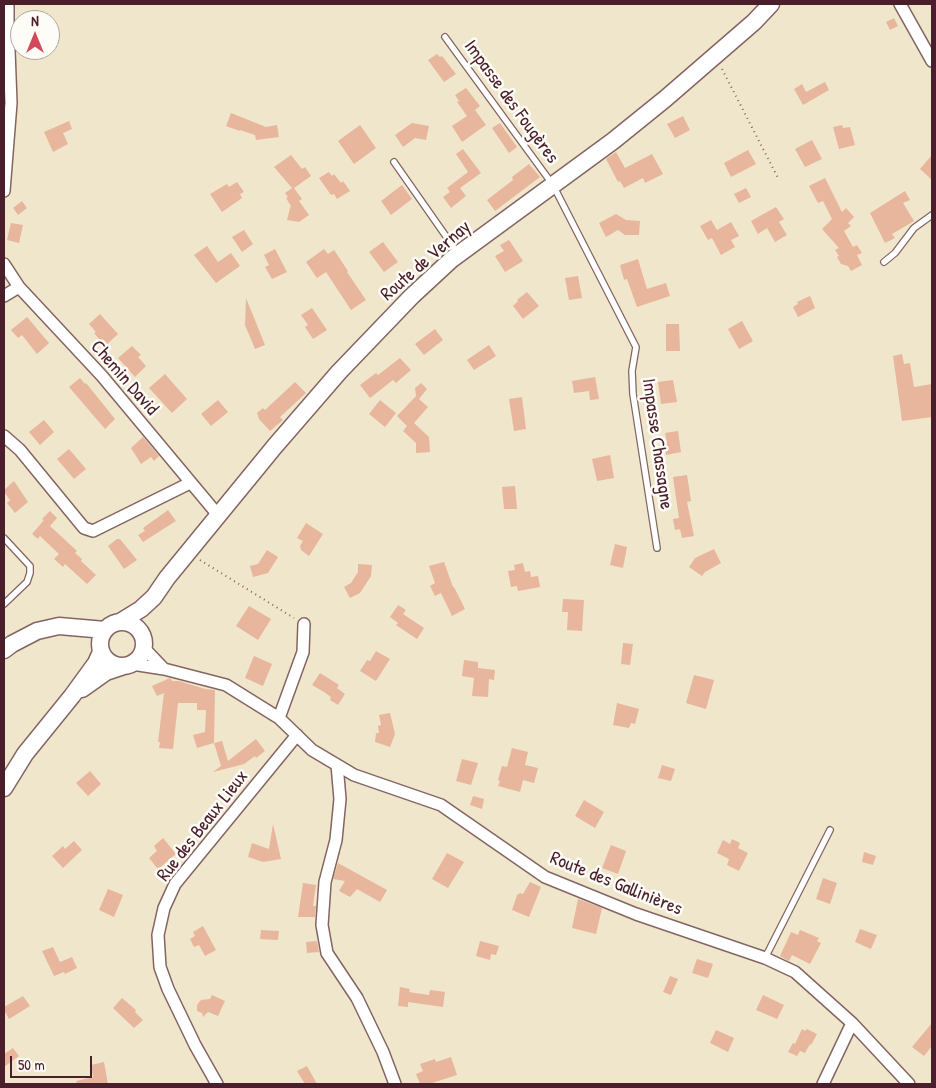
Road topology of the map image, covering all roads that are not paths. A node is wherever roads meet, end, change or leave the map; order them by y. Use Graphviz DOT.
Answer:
graph roads {
  1 [pos="8,4"];
  2 [pos="771,4"];
  3 [pos="900,4"];
  4 [pos="445,37"];
  5 [pos="932,61"];
  6 [pos="394,162"];
  7 [pos="553,185"];
  8 [pos="4,191"];
  9 [pos="932,215"];
  10 [pos="459,254"];
  11 [pos="884,262"];
  12 [pos="4,264"];
  13 [pos="19,287"];
  14 [pos="4,296"];
  15 [pos="4,436"];
  16 [pos="190,483"];
  17 [pos="218,515"];
  18 [pos="4,538"];
  19 [pos="657,548"];
  20 [pos="154,597"];
  21 [pos="4,604"];
  22 [pos="120,622"];
  23 [pos="304,624"];
  24 [pos="59,626"];
  25 [pos="105,630"];
  26 [pos="144,645"];
  27 [pos="100,649"];
  28 [pos="4,650"];
  29 [pos="128,665"];
  30 [pos="164,669"];
  31 [pos="72,696"];
  32 [pos="279,718"];
  33 [pos="297,736"];
  34 [pos="336,765"];
  35 [pos="4,788"];
  36 [pos="830,830"];
  37 [pos="765,958"];
  38 [pos="852,1023"];
  39 [pos="217,1084"];
  40 [pos="395,1084"];
  41 [pos="823,1084"];
  42 [pos="909,1084"];
  1 -- 8 [label="street"];
  2 -- 7 [label="street, Route de Vernay"];
  3 -- 5 [label="street"];
  4 -- 7 [label="lane, Impasse des Fougères"];
  6 -- 10 [label="lane"];
  7 -- 10 [label="street, Route de Vernay"];
  7 -- 19 [label="lane, Impasse Chassagne"];
  9 -- 11 [label="lane"];
  10 -- 17 [label="street, Route de Vernay"];
  12 -- 13 [label="street, Chemin David"];
  13 -- 14 [label="street"];
  13 -- 16 [label="street, Chemin David"];
  15 -- 16 [label="street"];
  16 -- 17 [label="street, Chemin David"];
  17 -- 20 [label="street, Route de Vernay"];
  18 -- 21 [label="lane"];
  20 -- 22 [label="street, Route de Vernay"];
  20 -- 26 [label="street, Route de Vernay"];
  22 -- 25 [label="street"];
  22 -- 26 [label="street"];
  23 -- 32 [label="street"];
  24 -- 25 [label="street"];
  24 -- 27 [label="street"];
  24 -- 28 [label="street"];
  25 -- 27 [label="street"];
  26 -- 29 [label="street"];
  26 -- 30 [label="street"];
  27 -- 29 [label="street"];
  27 -- 31 [label="street"];
  29 -- 30 [label="street, Route des Gallinières"];
  29 -- 31 [label="street"];
  30 -- 32 [label="street, Route des Gallinières"];
  31 -- 35 [label="street"];
  32 -- 33 [label="street, Route des Gallinières"];
  33 -- 34 [label="street, Route des Gallinières"];
  33 -- 39 [label="street, Rue des Beaux Lieux"];
  34 -- 37 [label="street, Route des Gallinières"];
  34 -- 40 [label="street"];
  36 -- 37 [label="lane"];
  37 -- 38 [label="street, Route des Gallinières"];
  38 -- 41 [label="street"];
  38 -- 42 [label="street, Route des Gallinières"];
}
